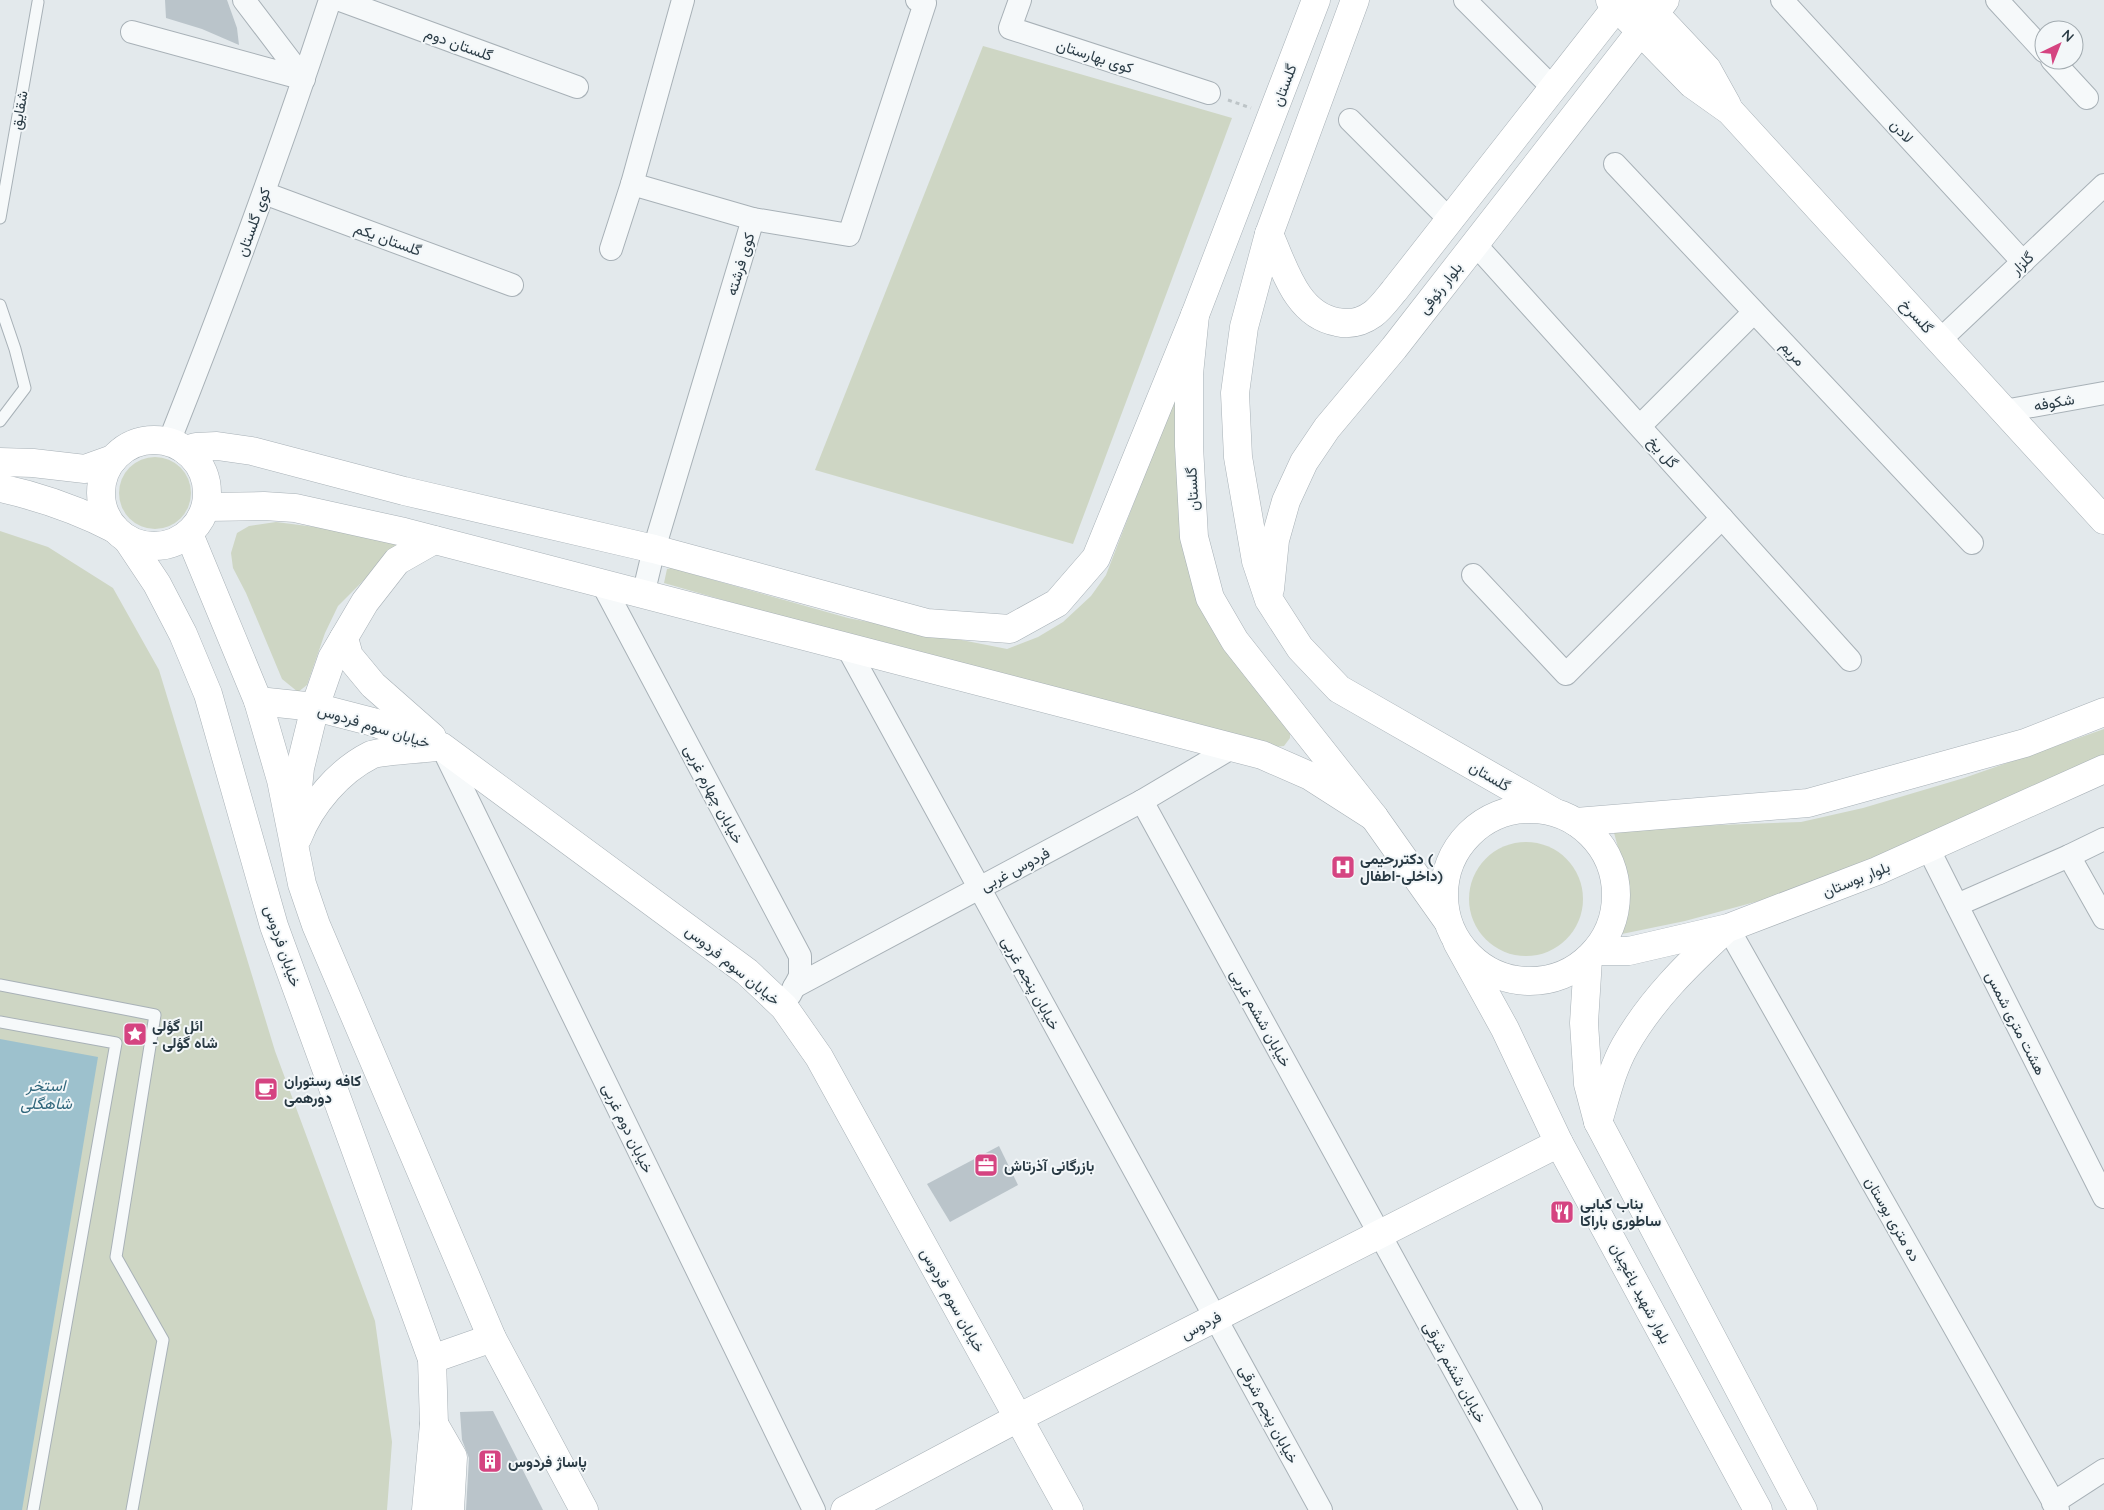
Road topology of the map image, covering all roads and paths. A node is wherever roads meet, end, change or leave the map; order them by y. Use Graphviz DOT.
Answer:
graph roads {
  1 [pos="244,0"];
  2 [pos="330,0"];
  3 [pos="340,0"];
  4 [pos="683,0"];
  5 [pos="1020,0"];
  6 [pos="1316,0"];
  7 [pos="1355,0"];
  8 [pos="1464,0"];
  9 [pos="1782,0"];
  10 [pos="1997,0"];
  11 [pos="921,1"];
  12 [pos="38,2"];
  13 [pos="1636,7"];
  14 [pos="132,32"];
  15 [pos="2034,40"];
  16 [pos="2061,70"];
  17 [pos="304,79"];
  18 [pos="577,87"];
  19 [pos="1553,88"];
  20 [pos="1209,93"];
  21 [pos="2087,98"];
  22 [pos="1272,116"];
  23 [pos="1350,120"];
  24 [pos="1615,164"];
  25 [pos="632,184"];
  26 [pos="2104,185"];
  27 [pos="264,194"];
  28 [pos="0,218"];
  29 [pos="753,219"];
  30 [pos="1450,220"];
  31 [pos="1269,234"];
  32 [pos="1475,244"];
  33 [pos="611,249"];
  34 [pos="2023,262"];
  35 [pos="512,284"];
  36 [pos="0,305"];
  37 [pos="1754,312"];
  38 [pos="1195,315"];
  39 [pos="1939,341"];
  40 [pos="2104,393"];
  41 [pos="2004,411"];
  42 [pos="0,421"];
  43 [pos="1640,426"];
  44 [pos="177,446"];
  45 [pos="113,458"];
  46 [pos="0,462"];
  47 [pos="0,488"];
  48 [pos="206,507"];
  49 [pos="1722,518"];
  50 [pos="2104,520"];
  51 [pos="121,534"];
  52 [pos="189,534"];
  53 [pos="434,540"];
  54 [pos="1972,543"];
  55 [pos="654,549"];
  56 [pos="1473,575"];
  57 [pos="603,585"];
  58 [pos="644,595"];
  59 [pos="1269,600"];
  60 [pos="344,638"];
  61 [pos="847,647"];
  62 [pos="1850,660"];
  63 [pos="258,701"];
  64 [pos="315,707"];
  65 [pos="2104,712"];
  66 [pos="442,747"];
  67 [pos="1233,747"];
  68 [pos="2104,769"];
  69 [pos="1142,801"];
  70 [pos="1374,817"];
  71 [pos="1564,817"];
  72 [pos="2104,838"];
  73 [pos="293,847"];
  74 [pos="1928,848"];
  75 [pos="2069,856"];
  76 [pos="979,889"];
  77 [pos="1957,906"];
  78 [pos="2104,918"];
  79 [pos="1728,928"];
  80 [pos="1452,931"];
  81 [pos="1592,955"];
  82 [pos="0,985"];
  83 [pos="789,997"];
  84 [pos="0,1022"];
  85 [pos="1598,1122"];
  86 [pos="1559,1142"];
  87 [pos="2104,1197"];
  88 [pos="1380,1234"];
  89 [pos="1216,1317"];
  90 [pos="492,1338"];
  91 [pos="432,1359"];
  92 [pos="1737,1385"];
  93 [pos="1700,1403"];
  94 [pos="1018,1418"];
  95 [pos="434,1424"];
  96 [pos="2104,1470"];
  97 [pos="2056,1506"];
  98 [pos="33,1510"];
  99 [pos="132,1510"];
  100 [pos="426,1510"];
  101 [pos="450,1510"];
  102 [pos="584,1510"];
  103 [pos="814,1510"];
  104 [pos="845,1510"];
  105 [pos="1068,1510"];
  106 [pos="1321,1510"];
  107 [pos="1531,1510"];
  108 [pos="1758,1510"];
  109 [pos="1803,1510"];
  1 -- 17 [label="street"];
  2 -- 17 [label="street, کوی گلستان"];
  3 -- 18 [label="street, گلستان دوم"];
  4 -- 25 [label="street"];
  5 -- 20 [label="street, کوی بهارستان"];
  6 -- 22 [label="main road, گلستان"];
  7 -- 31 [label="main road, گلستان"];
  8 -- 19 [label="street"];
  9 -- 34 [label="street, لادن"];
  10 -- 15 [label="street"];
  11 -- 29 [label="street, کوی فرشته"];
  12 -- 28 [label="lane, شقایق"];
  13 -- 19 [label="main road"];
  13 -- 32 [label="main road, بلوار رئوفی"];
  13 -- 39 [label="main road, گلسرخ"];
  14 -- 17 [label="street"];
  16 -- 21 [label="street"];
  17 -- 27 [label="street, کوی گلستان"];
  19 -- 30 [label="main road"];
  20 -- 22 [label="path"];
  22 -- 38 [label="main road, گلستان"];
  23 -- 30 [label="street"];
  24 -- 37 [label="street, مریم"];
  25 -- 29 [label="street"];
  25 -- 33 [label="street"];
  26 -- 34 [label="street, گلزار"];
  27 -- 35 [label="street, گلستان یکم"];
  27 -- 44 [label="street, کوی گلستان"];
  29 -- 55 [label="street, کوی فرشته"];
  30 -- 31 [label="main road"];
  30 -- 32 [label="main road"];
  31 -- 59 [label="main road, گلستان"];
  32 -- 43 [label="street, گل یخ"];
  32 -- 59 [label="main road, بلوار رئوفی"];
  34 -- 39 [label="street, گلزار"];
  36 -- 42 [label="lane"];
  37 -- 43 [label="street"];
  37 -- 54 [label="street, مریم"];
  38 -- 55 [label="main road"];
  38 -- 70 [label="main road, گلستان"];
  39 -- 41 [label="main road, گلسرخ"];
  40 -- 41 [label="street, شکوفه"];
  41 -- 50 [label="main road, گلسرخ"];
  43 -- 49 [label="street, گل یخ"];
  44 -- 45 [label="main road"];
  44 -- 48 [label="main road"];
  44 -- 55 [label="main road"];
  45 -- 46 [label="main road"];
  45 -- 51 [label="main road"];
  47 -- 51 [label="main road"];
  48 -- 52 [label="main road"];
  48 -- 53 [label="main road"];
  49 -- 56 [label="street"];
  49 -- 62 [label="street, گل یخ"];
  51 -- 52 [label="main road"];
  51 -- 91 [label="main road, خیابان فردوس"];
  52 -- 63 [label="main road"];
  53 -- 57 [label="main road"];
  53 -- 60 [label="main road"];
  55 -- 58 [label="street, کوی فرشته"];
  57 -- 58 [label="main road"];
  57 -- 83 [label="street, خیابان چهارم غربی"];
  58 -- 61 [label="main road"];
  59 -- 71 [label="main road, گلستان"];
  60 -- 64 [label="main road"];
  60 -- 66 [label="main road"];
  61 -- 67 [label="main road"];
  61 -- 76 [label="street, خیابان پنجم غربی"];
  63 -- 64 [label="main road, خیابان سوم فردوس"];
  63 -- 73 [label="main road"];
  64 -- 66 [label="main road, خیابان سوم فردوس"];
  64 -- 73 [label="main road"];
  65 -- 71 [label="main road"];
  66 -- 73 [label="main road"];
  66 -- 83 [label="main road, خیابان سوم فردوس"];
  66 -- 103 [label="street, خیابان دوم غربی"];
  67 -- 69 [label="street, فردوس غربی"];
  67 -- 70 [label="main road"];
  68 -- 74 [label="main road, بلوار بوستان"];
  69 -- 76 [label="street, فردوس غربی"];
  69 -- 88 [label="street, خیابان ششم غربی"];
  70 -- 80 [label="main road, گلستان"];
  71 -- 80 [label="main road"];
  71 -- 81 [label="main road"];
  72 -- 75 [label="street"];
  73 -- 90 [label="main road"];
  74 -- 77 [label="street, هشت متری شمس"];
  74 -- 79 [label="main road, بلوار بوستان"];
  75 -- 77 [label="street"];
  75 -- 78 [label="street"];
  76 -- 83 [label="street, فردوس غربی"];
  76 -- 89 [label="street, خیابان پنجم غربی"];
  77 -- 87 [label="street, هشت متری شمس"];
  79 -- 81 [label="main road, بلوار بوستان"];
  79 -- 85 [label="main road"];
  79 -- 97 [label="street, ده متری بوستان"];
  80 -- 81 [label="main road"];
  80 -- 86 [label="main road, بلوار شهید یاغچیان"];
  81 -- 85 [label="main road"];
  82 -- 99 [label="lane"];
  83 -- 94 [label="main road, خیابان سوم فردوس"];
  84 -- 98 [label="lane"];
  85 -- 92 [label="main road"];
  86 -- 88 [label="main road, فردوس"];
  86 -- 93 [label="main road, بلوار شهید یاغچیان"];
  88 -- 89 [label="main road, فردوس"];
  88 -- 107 [label="street, خیابان ششم شرقی"];
  89 -- 94 [label="main road, فردوس"];
  89 -- 106 [label="street, خیابان پنجم شرقی"];
  90 -- 91 [label="main road"];
  90 -- 102 [label="main road"];
  91 -- 95 [label="main road, خیابان فردوس"];
  92 -- 93 [label="main road"];
  92 -- 109 [label="main road"];
  93 -- 108 [label="main road, بلوار شهید یاغچیان"];
  94 -- 104 [label="main road, فردوس"];
  94 -- 105 [label="main road, خیابان سوم فردوس"];
  95 -- 100 [label="main road, خیابان فردوس"];
  95 -- 101 [label="main road"];
  96 -- 97 [label="street"];
}
